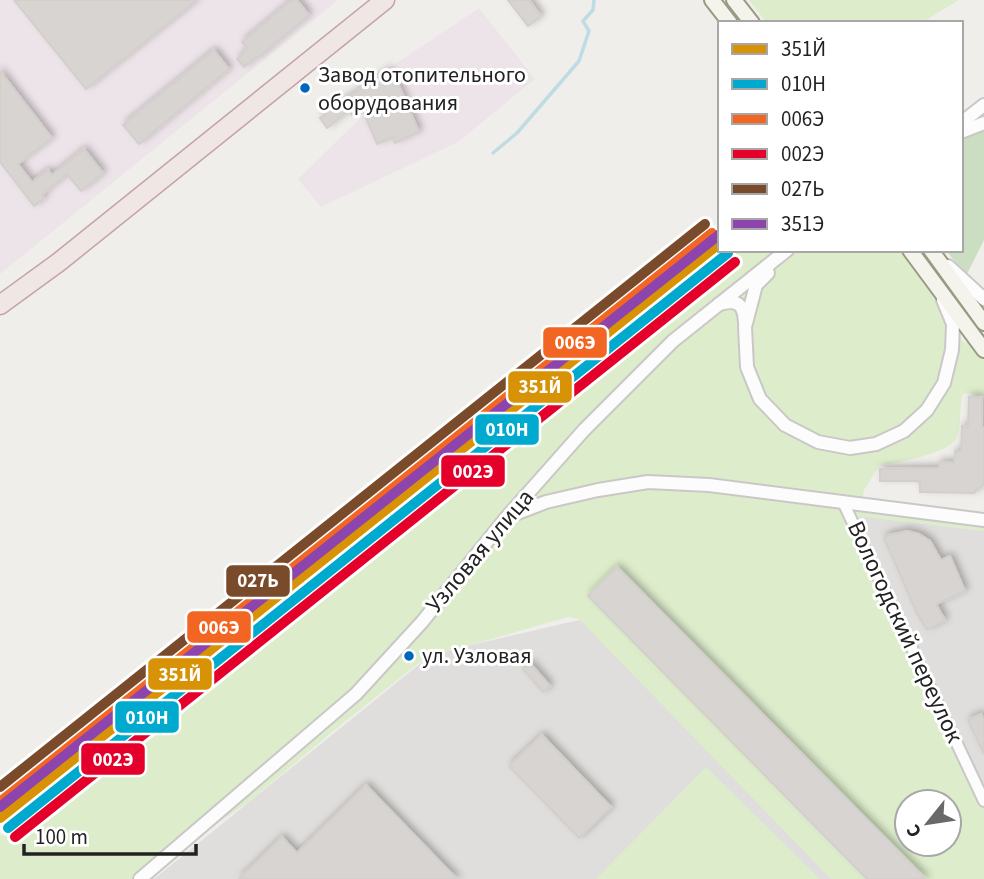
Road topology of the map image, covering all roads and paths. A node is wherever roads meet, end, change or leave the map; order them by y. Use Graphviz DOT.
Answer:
graph roads {
  1 [pos="385,0"];
  2 [pos="712,0"];
  3 [pos="734,0"];
  4 [pos="728,21"];
  5 [pos="750,21"];
  6 [pos="984,105"];
  7 [pos="963,121"];
  8 [pos="984,123"];
  9 [pos="963,131"];
  10 [pos="785,252"];
  11 [pos="786,252"];
  12 [pos="912,252"];
  13 [pos="934,252"];
  14 [pos="935,252"];
  15 [pos="59,262"];
  16 [pos="937,286"];
  17 [pos="984,299"];
  18 [pos="0,305"];
  19 [pos="718,305"];
  20 [pos="0,314"];
  21 [pos="984,323"];
  22 [pos="745,327"];
  23 [pos="984,350"];
  24 [pos="843,502"];
  25 [pos="506,518"];
  26 [pos="984,520"];
  27 [pos="984,801"];
  28 [pos="140,879"];
  1 -- 15 [label="highway"];
  2 -- 4 [label="main road"];
  3 -- 5 [label="main road"];
  6 -- 7 [label="street"];
  8 -- 9 [label="street"];
  10 -- 19 [label="street, Узловая улица"];
  11 -- 22 [label="street"];
  12 -- 16 [label="main road"];
  13 -- 21 [label="main road"];
  14 -- 17 [label="street"];
  15 -- 18 [label="highway"];
  15 -- 20 [label="highway"];
  16 -- 22 [label="street"];
  16 -- 23 [label="main road"];
  19 -- 22 [label="street"];
  19 -- 25 [label="street, Узловая улица"];
  24 -- 25 [label="street"];
  24 -- 26 [label="street"];
  24 -- 27 [label="street, Вологодский переулок"];
  25 -- 28 [label="street, Узловая улица"];
}
